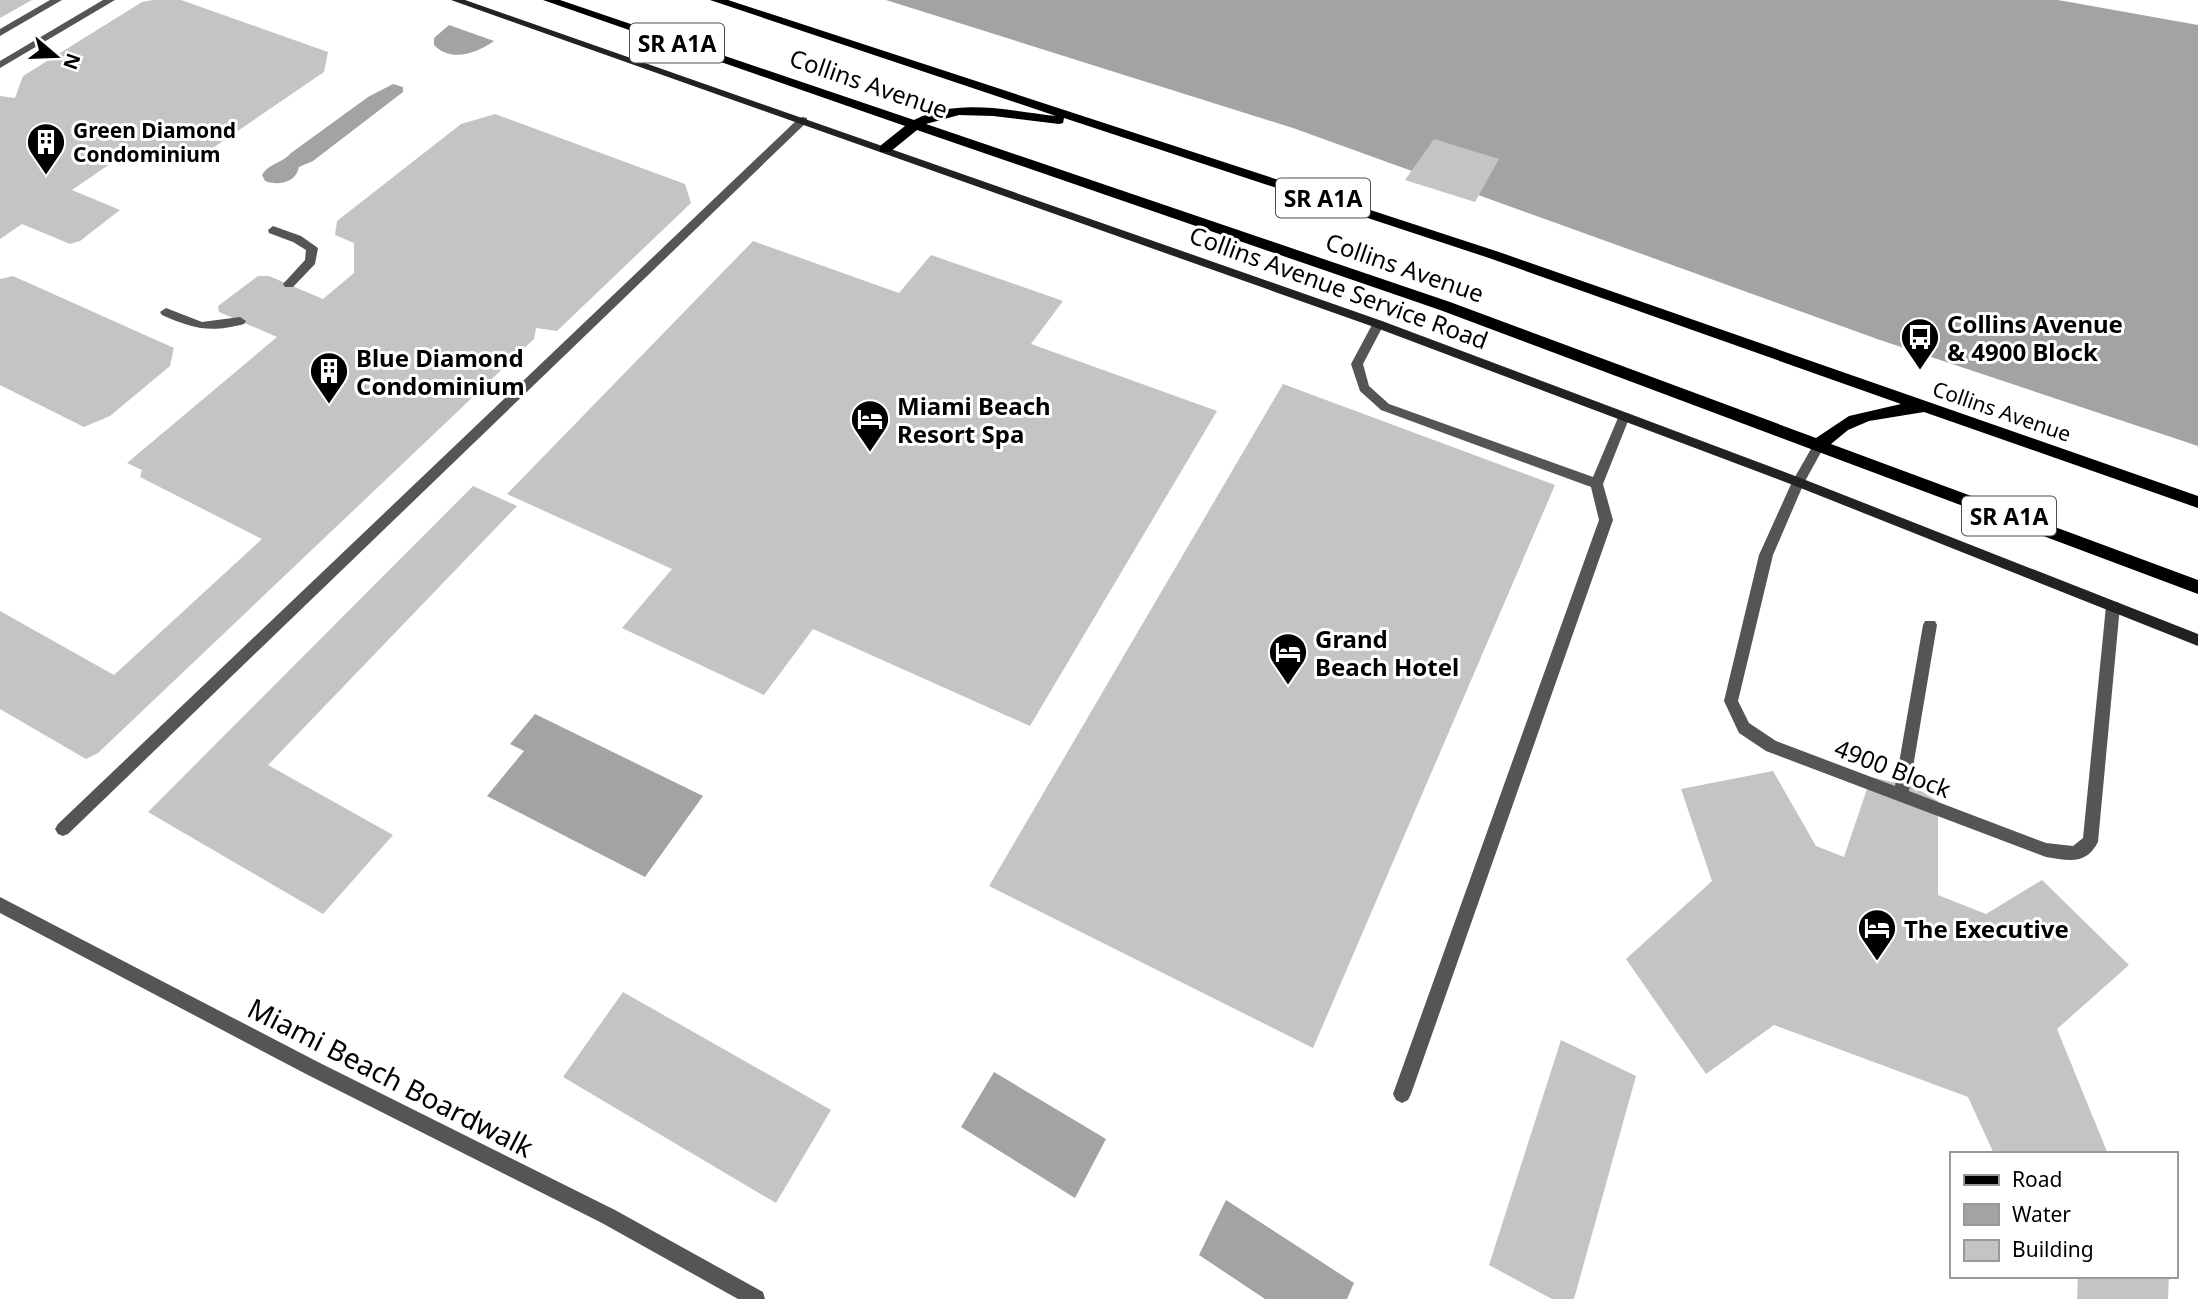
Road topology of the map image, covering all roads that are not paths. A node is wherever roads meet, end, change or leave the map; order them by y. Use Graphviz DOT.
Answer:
graph roads {
  1 [pos="57,0"];
  2 [pos="110,0"];
  3 [pos="456,0"];
  4 [pos="549,0"];
  5 [pos="716,0"];
  6 [pos="0,33"];
  7 [pos="0,65"];
  8 [pos="803,120"];
  9 [pos="1094,124"];
  10 [pos="916,125"];
  11 [pos="885,149"];
  12 [pos="273,230"];
  13 [pos="289,284"];
  14 [pos="166,312"];
  15 [pos="240,321"];
  16 [pos="1378,324"];
  17 [pos="1926,407"];
  18 [pos="1624,416"];
  19 [pos="1819,445"];
  20 [pos="1798,482"];
  21 [pos="1597,484"];
  22 [pos="2198,502"];
  23 [pos="2198,587"];
  24 [pos="2113,606"];
  25 [pos="1930,625"];
  26 [pos="2198,640"];
  27 [pos="1901,796"];
  28 [pos="63,829"];
  29 [pos="0,905"];
  30 [pos="1402,1094"];
  31 [pos="756,1299"];
  1 -- 6 [label="street"];
  2 -- 7 [label="street"];
  3 -- 8 [label="street, Collins Avenue Service Road"];
  4 -- 10 [label="main road, Collins Avenue / SR A1A"];
  5 -- 9 [label="main road, Collins Avenue / SR A1A"];
  8 -- 11 [label="street, Collins Avenue Service Road"];
  8 -- 28 [label="street"];
  9 -- 10 [label="main road"];
  9 -- 17 [label="main road, Collins Avenue / SR A1A"];
  10 -- 11 [label="main road"];
  10 -- 19 [label="main road, Collins Avenue / SR A1A"];
  11 -- 16 [label="street, Collins Avenue Service Road"];
  12 -- 13 [label="street"];
  14 -- 15 [label="street"];
  16 -- 18 [label="street, Collins Avenue Service Road"];
  16 -- 21 [label="street"];
  17 -- 19 [label="main road"];
  17 -- 22 [label="main road, Collins Avenue / SR A1A"];
  18 -- 20 [label="street, Collins Avenue Service Road"];
  18 -- 21 [label="street"];
  19 -- 20 [label="street, 4900 Block"];
  19 -- 23 [label="main road, Collins Avenue / SR A1A"];
  20 -- 24 [label="street, Collins Avenue Service Road"];
  20 -- 27 [label="street, 4900 Block"];
  21 -- 30 [label="street"];
  24 -- 26 [label="street, Collins Avenue Service Road"];
  24 -- 27 [label="street, 4900 Block"];
  25 -- 27 [label="street"];
  29 -- 31 [label="street, Miami Beach Boardwalk"];
}
